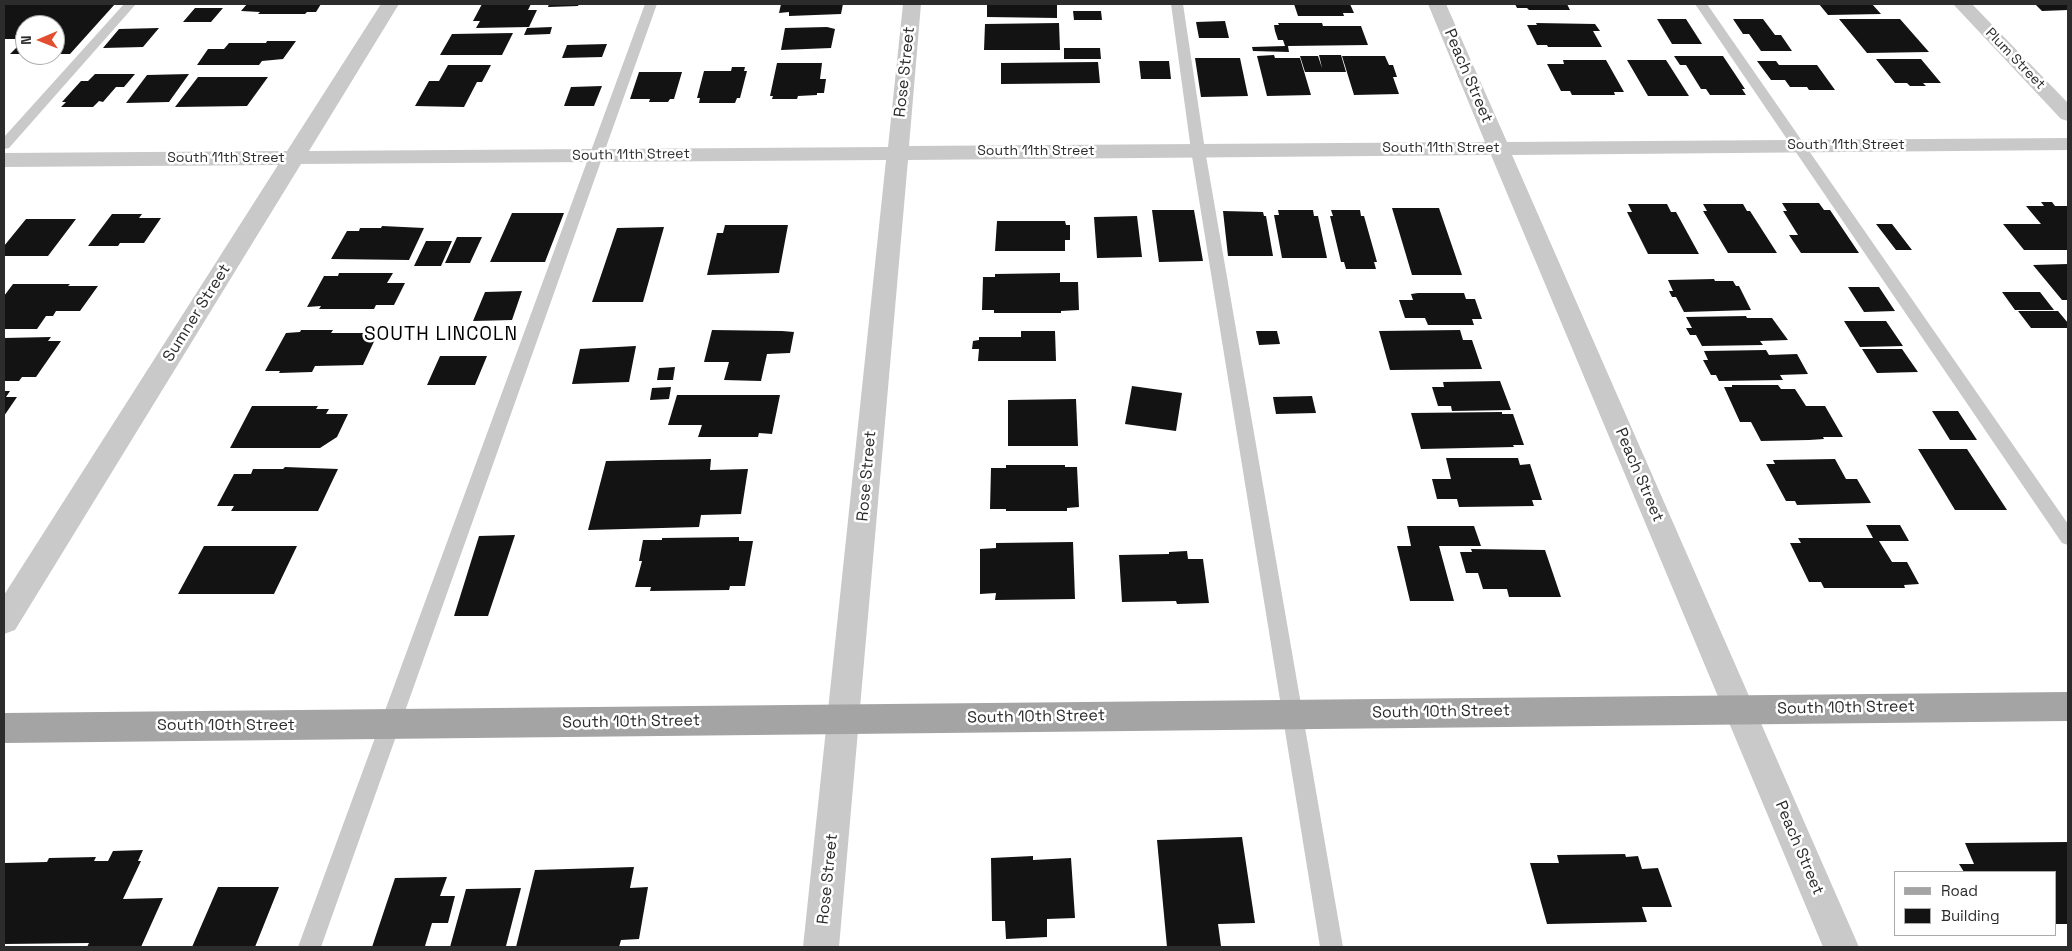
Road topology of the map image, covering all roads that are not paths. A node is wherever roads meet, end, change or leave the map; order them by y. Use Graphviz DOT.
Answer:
graph roads {
  1 [pos="130,4"];
  2 [pos="390,4"];
  3 [pos="651,4"];
  4 [pos="912,4"];
  5 [pos="1177,4"];
  6 [pos="1437,4"];
  7 [pos="1701,4"];
  8 [pos="1962,4"];
  9 [pos="2068,115"];
  10 [pos="2068,144"];
  11 [pos="4,145"];
  12 [pos="1798,146"];
  13 [pos="1499,148"];
  14 [pos="1198,150"];
  15 [pos="897,152"];
  16 [pos="595,155"];
  17 [pos="294,158"];
  18 [pos="4,160"];
  19 [pos="2068,538"];
  20 [pos="4,621"];
  21 [pos="2068,706"];
  22 [pos="1739,709"];
  23 [pos="1292,714"];
  24 [pos="843,719"];
  25 [pos="389,725"];
  26 [pos="4,728"];
  27 [pos="309,947"];
  28 [pos="821,947"];
  29 [pos="1332,947"];
  30 [pos="1841,947"];
  1 -- 11 [label="lane"];
  2 -- 17 [label="street, Sumner Street"];
  3 -- 16 [label="lane"];
  4 -- 15 [label="street, Rose Street"];
  5 -- 14 [label="lane"];
  6 -- 13 [label="street, Peach Street"];
  7 -- 12 [label="lane"];
  8 -- 9 [label="street, Plum Street"];
  10 -- 12 [label="street, South 11th Street"];
  12 -- 13 [label="street, South 11th Street"];
  12 -- 19 [label="lane"];
  13 -- 14 [label="street, South 11th Street"];
  13 -- 22 [label="street, Peach Street"];
  14 -- 15 [label="street, South 11th Street"];
  14 -- 23 [label="lane"];
  15 -- 16 [label="street, South 11th Street"];
  15 -- 24 [label="street, Rose Street"];
  16 -- 17 [label="street, South 11th Street"];
  16 -- 25 [label="lane"];
  17 -- 18 [label="street, South 11th Street"];
  17 -- 20 [label="street, Sumner Street"];
  21 -- 22 [label="main road, South 10th Street"];
  22 -- 23 [label="main road, South 10th Street"];
  22 -- 30 [label="street, Peach Street"];
  23 -- 24 [label="main road, South 10th Street"];
  23 -- 29 [label="lane"];
  24 -- 25 [label="main road, South 10th Street"];
  24 -- 28 [label="street, Rose Street"];
  25 -- 26 [label="main road, South 10th Street"];
  25 -- 27 [label="lane"];
}
